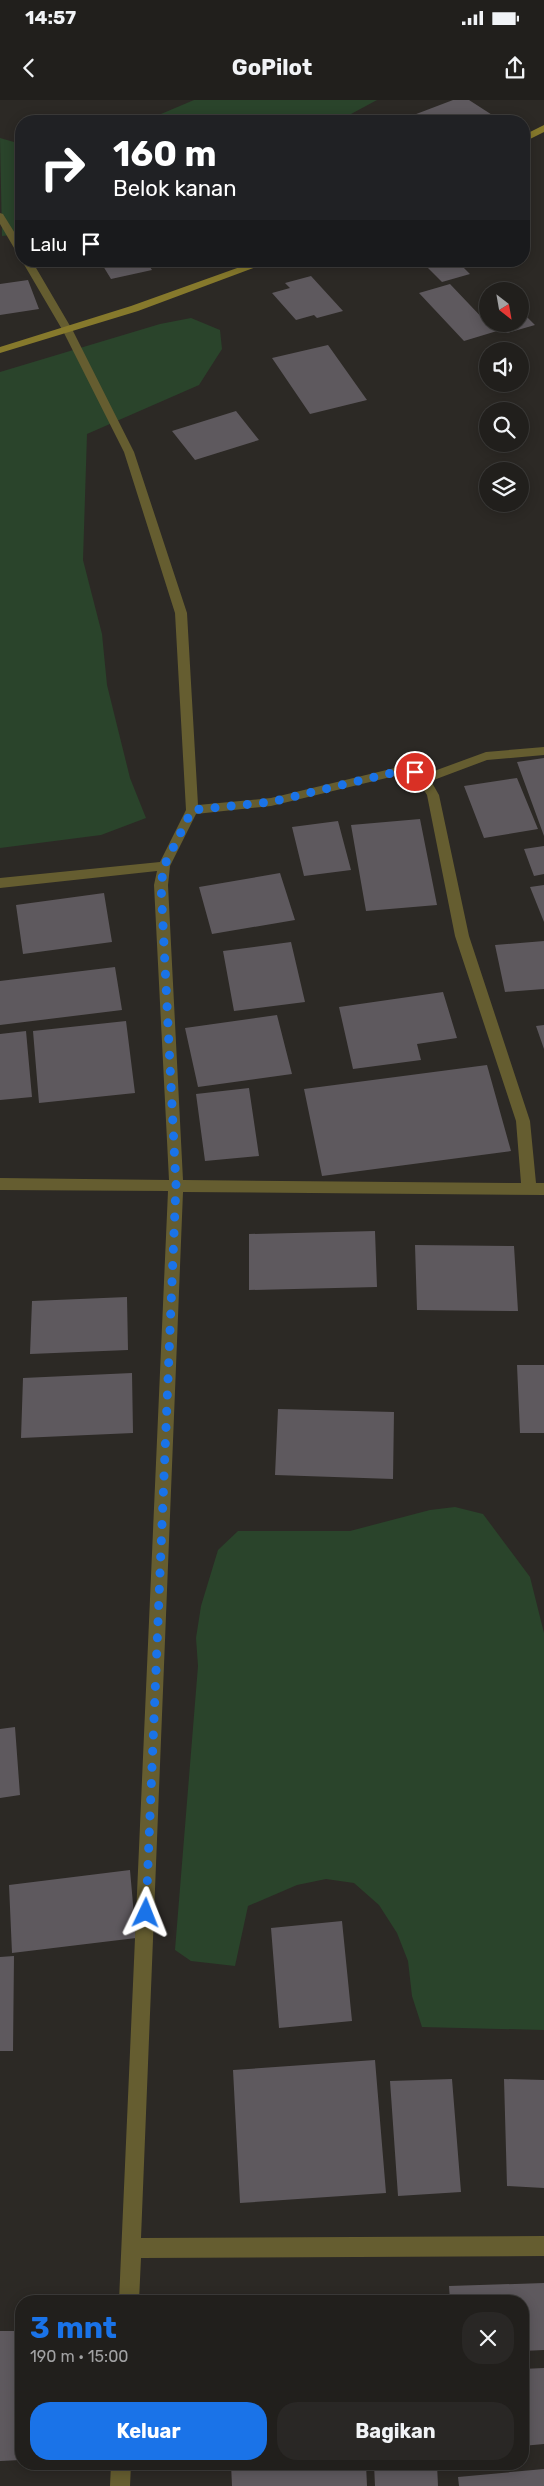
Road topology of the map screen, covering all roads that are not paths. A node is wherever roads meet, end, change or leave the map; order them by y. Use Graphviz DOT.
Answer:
graph roads {
  1 [pos="544,128"];
  2 [pos="530,136"];
  3 [pos="0,216"];
  4 [pos="15,241"];
  5 [pos="31,267"];
  6 [pos="252,267"];
  7 [pos="68,331"];
  8 [pos="0,350"];
  9 [pos="544,751"];
  10 [pos="424,779"];
  11 [pos="192,810"];
  12 [pos="164,866"];
  13 [pos="0,883"];
  14 [pos="0,1184"];
  15 [pos="176,1185"];
  16 [pos="537,1189"];
  17 [pos="544,2246"];
  18 [pos="132,2248"];
  19 [pos="129,2295"];
  20 [pos="121,2470"];
  21 [pos="120,2486"];
  1 -- 2 [label="street"];
  3 -- 4 [label="street"];
  5 -- 7 [label="street"];
  6 -- 7 [label="street"];
  7 -- 8 [label="street"];
  7 -- 11 [label="street"];
  9 -- 10 [label="street"];
  10 -- 11 [label="street"];
  10 -- 16 [label="street"];
  11 -- 12 [label="street"];
  12 -- 13 [label="street"];
  12 -- 15 [label="street"];
  14 -- 15 [label="street"];
  15 -- 16 [label="street"];
  15 -- 18 [label="street"];
  17 -- 18 [label="street"];
  18 -- 19 [label="street"];
  20 -- 21 [label="street"];
}
